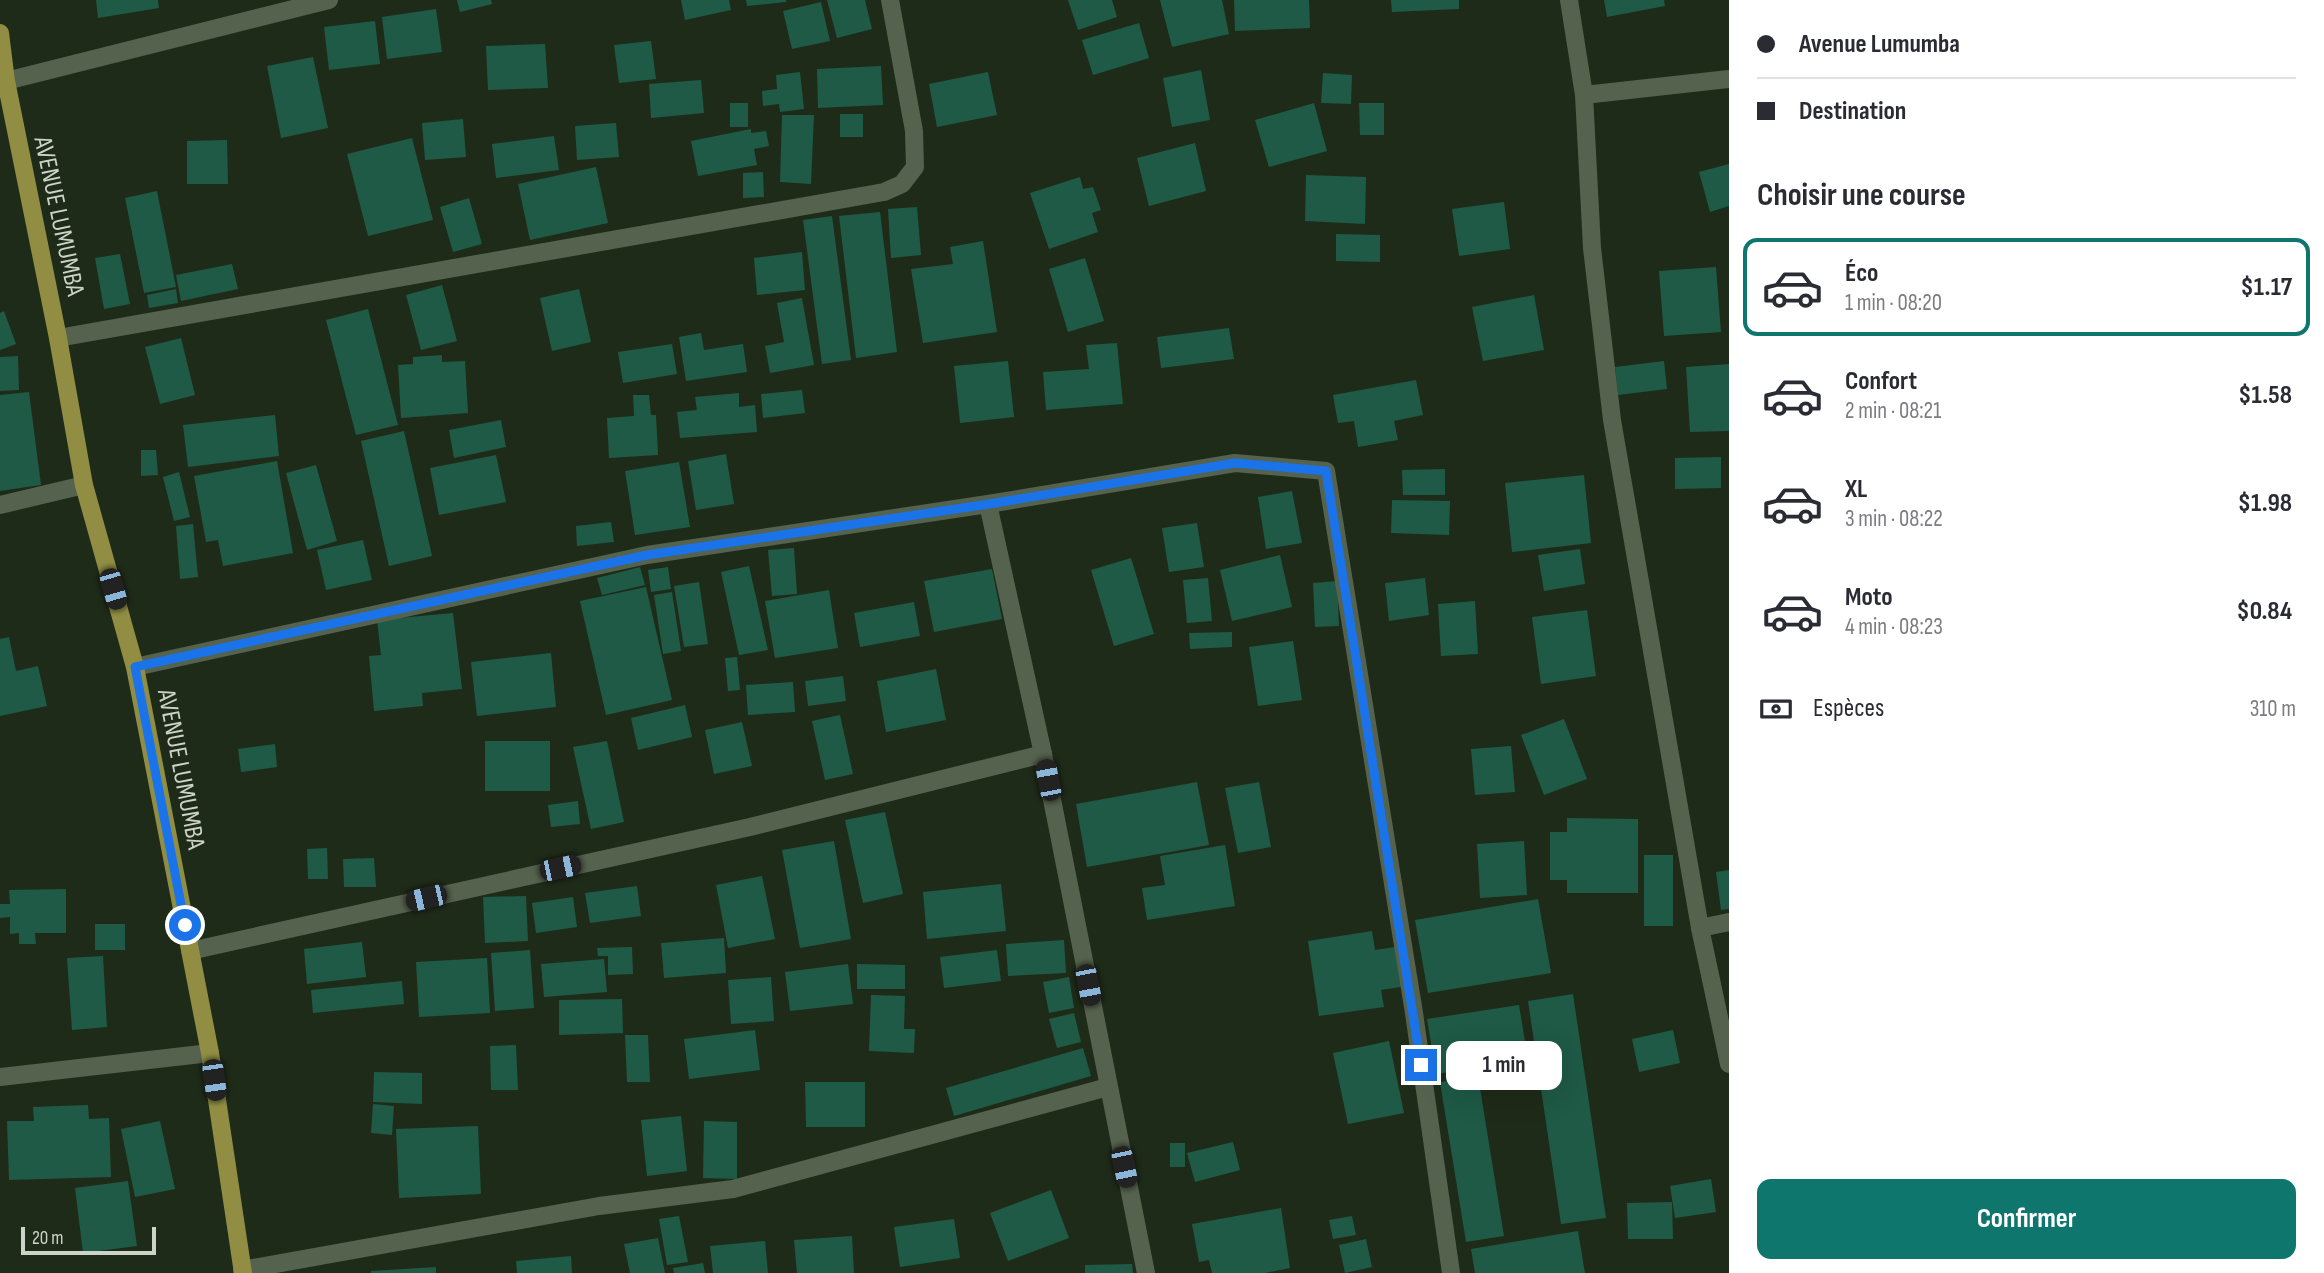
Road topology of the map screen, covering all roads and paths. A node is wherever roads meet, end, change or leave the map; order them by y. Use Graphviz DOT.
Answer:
graph roads {
  1 [pos="329,0"];
  2 [pos="892,0"];
  3 [pos="1569,0"];
  4 [pos="0,33"];
  5 [pos="1729,79"];
  6 [pos="6,80"];
  7 [pos="1584,95"];
  8 [pos="58,338"];
  9 [pos="84,485"];
  10 [pos="989,504"];
  11 [pos="0,505"];
  12 [pos="135,667"];
  13 [pos="1043,754"];
  14 [pos="1729,922"];
  15 [pos="1700,928"];
  16 [pos="190,951"];
  17 [pos="210,1053"];
  18 [pos="1729,1064"];
  19 [pos="0,1077"];
  20 [pos="1108,1087"];
  21 [pos="242,1271"];
  22 [pos="1146,1273"];
  23 [pos="1451,1273"];
  1 -- 6 [label="street"];
  2 -- 8 [label="street"];
  3 -- 7 [label="street"];
  4 -- 6 [label="main road, AVENUE LUMUMBA"];
  5 -- 7 [label="street"];
  6 -- 8 [label="main road, AVENUE LUMUMBA"];
  7 -- 15 [label="street"];
  8 -- 9 [label="main road, AVENUE LUMUMBA"];
  9 -- 11 [label="street"];
  9 -- 12 [label="main road, AVENUE LUMUMBA"];
  10 -- 12 [label="street"];
  10 -- 13 [label="street"];
  10 -- 23 [label="street"];
  12 -- 16 [label="main road, AVENUE LUMUMBA"];
  13 -- 16 [label="street"];
  13 -- 20 [label="street"];
  14 -- 15 [label="street"];
  15 -- 18 [label="street"];
  16 -- 17 [label="main road, AVENUE LUMUMBA"];
  17 -- 19 [label="street"];
  17 -- 21 [label="main road, AVENUE LUMUMBA"];
  20 -- 21 [label="street"];
  20 -- 22 [label="street"];
}
